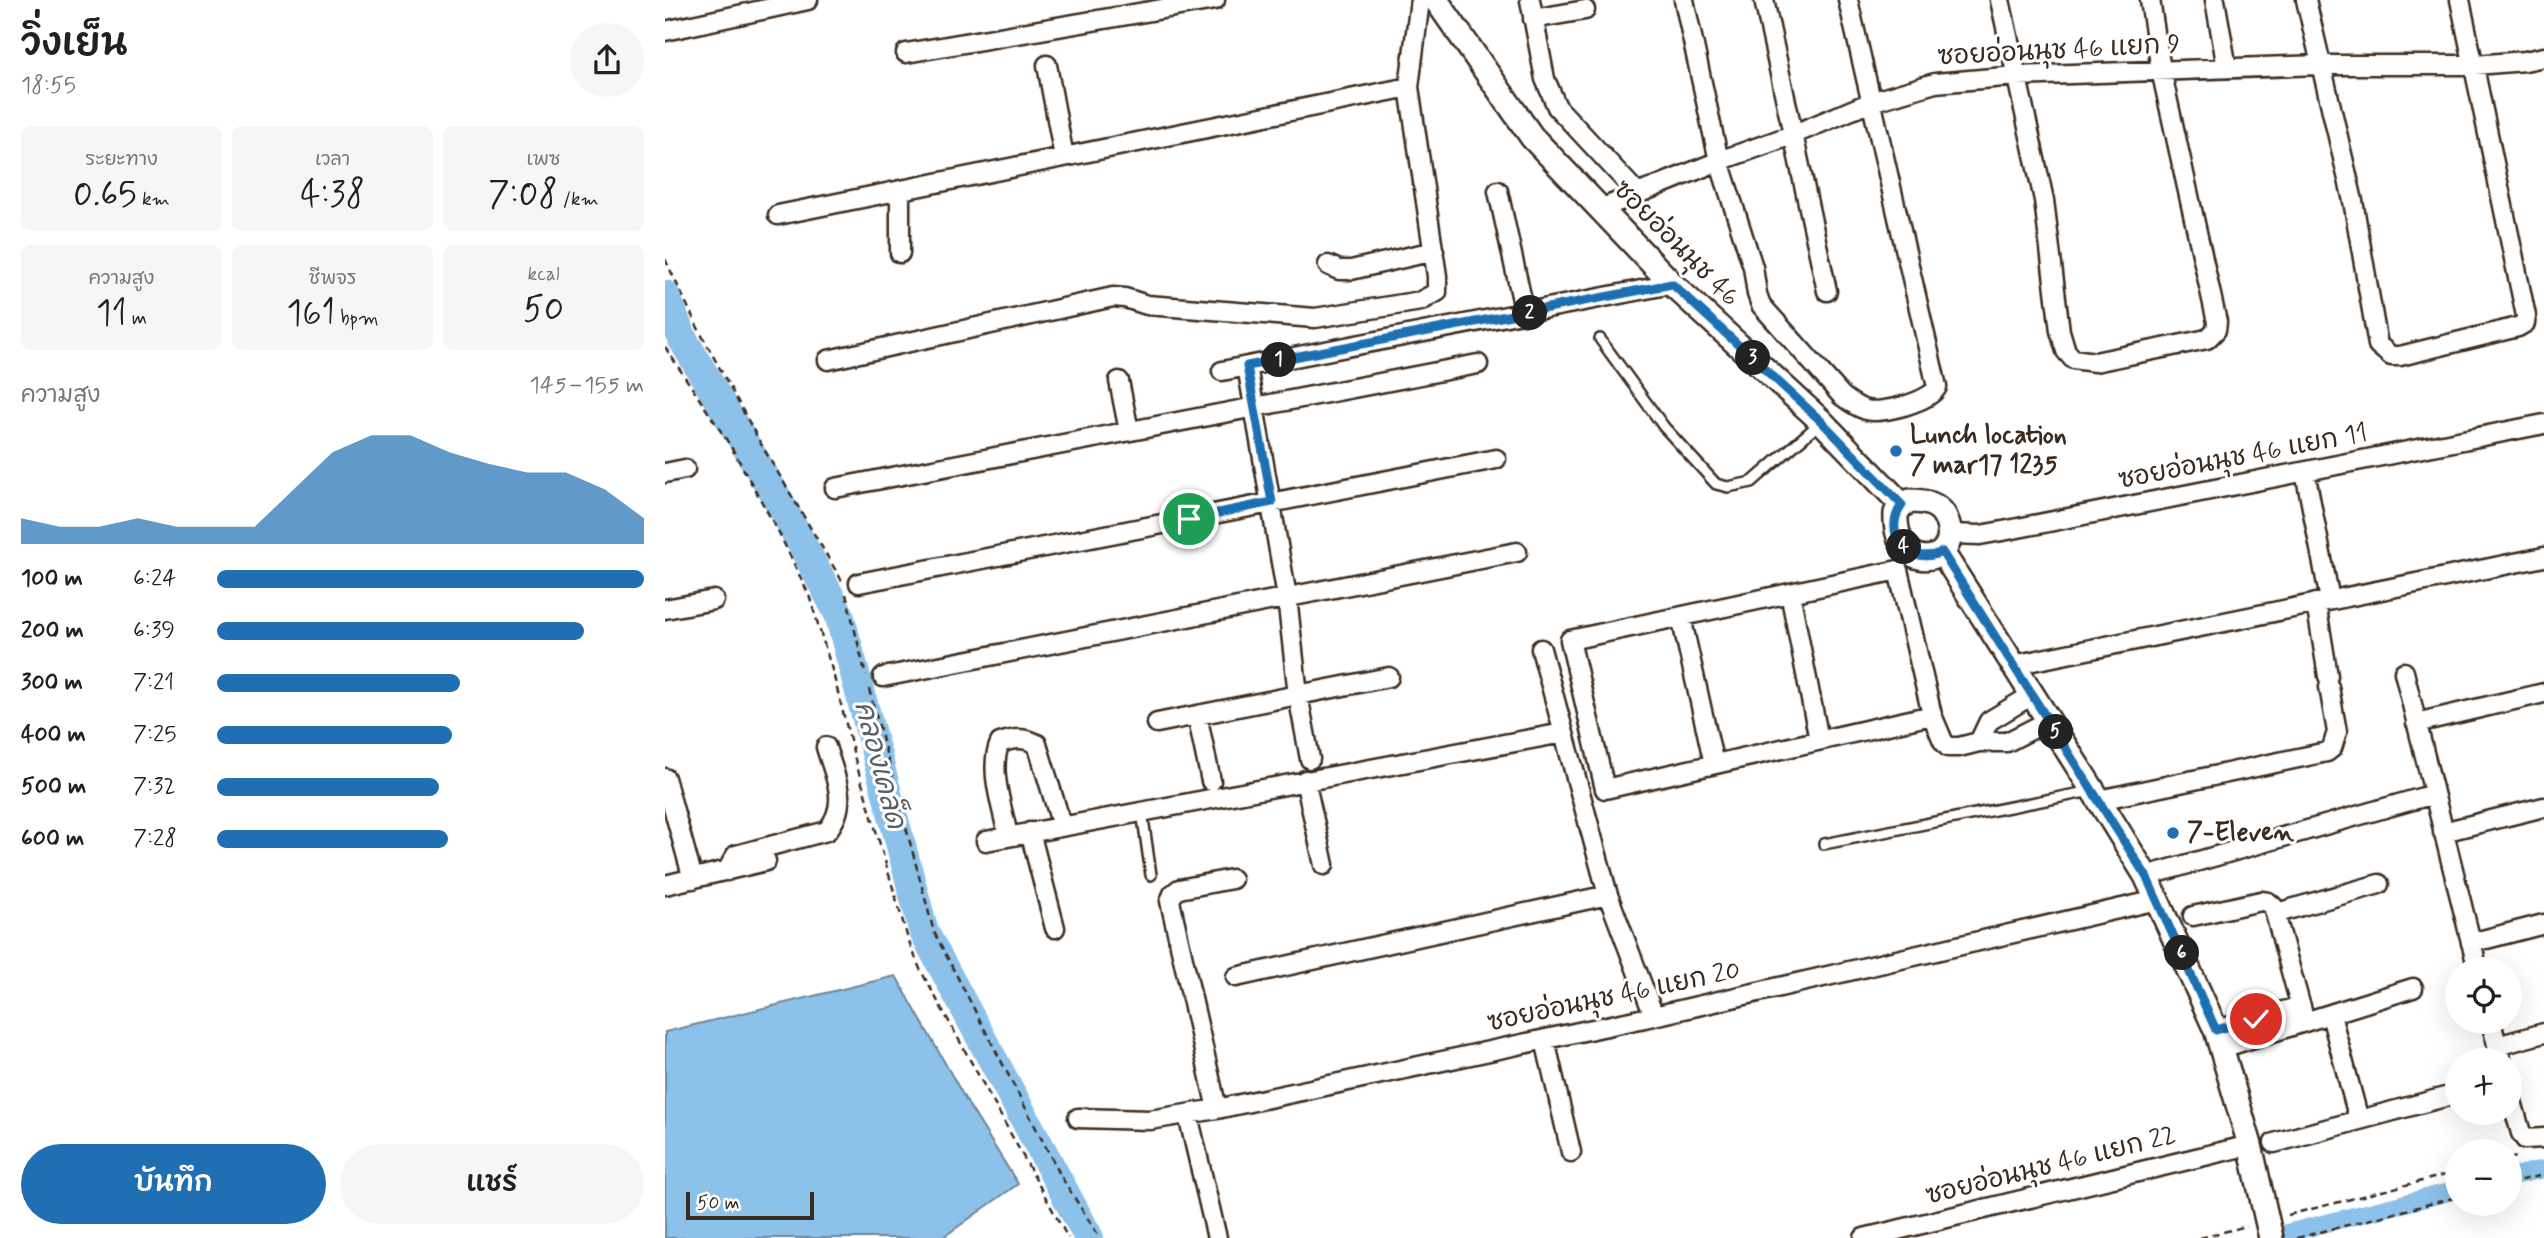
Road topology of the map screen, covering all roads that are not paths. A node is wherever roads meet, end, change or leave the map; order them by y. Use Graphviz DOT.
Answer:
graph roads {
  1 [pos="809,0"];
  2 [pos="1215,0"];
  3 [pos="1420,0"];
  4 [pos="1436,0"];
  5 [pos="1529,0"];
  6 [pos="1684,0"];
  7 [pos="1764,0"];
  8 [pos="1848,0"];
  9 [pos="2000,0"];
  10 [pos="2150,0"];
  11 [pos="2215,0"];
  12 [pos="2306,0"];
  13 [pos="2461,0"];
  14 [pos="1585,10"];
  15 [pos="1533,19"];
  16 [pos="665,30"];
  17 [pos="906,54"];
  18 [pos="2544,57"];
  19 [pos="1047,65"];
  20 [pos="2320,65"];
  21 [pos="2475,65"];
  22 [pos="2227,68"];
  23 [pos="2161,70"];
  24 [pos="2016,76"];
  25 [pos="1409,87"];
  26 [pos="1871,102"];
  27 [pos="1793,135"];
  28 [pos="1065,157"];
  29 [pos="1719,161"];
  30 [pos="900,190"];
  31 [pos="1498,191"];
  32 [pos="1637,193"];
  33 [pos="1600,209"];
  34 [pos="778,215"];
  35 [pos="1434,251"];
  36 [pos="900,253"];
  37 [pos="1328,265"];
  38 [pos="1672,284"];
  39 [pos="1827,291"];
  40 [pos="1525,314"];
  41 [pos="1600,339"];
  42 [pos="828,360"];
  43 [pos="1478,364"];
  44 [pos="1247,366"];
  45 [pos="1222,371"];
  46 [pos="1119,381"];
  47 [pos="1255,406"];
  48 [pos="1821,421"];
  49 [pos="2544,424"];
  50 [pos="1129,431"];
  51 [pos="1496,459"];
  52 [pos="685,468"];
  53 [pos="2305,472"];
  54 [pos="665,473"];
  55 [pos="835,488"];
  56 [pos="1272,502"];
  57 [pos="1902,505"];
  58 [pos="1946,543"];
  59 [pos="1517,552"];
  60 [pos="2544,557"];
  61 [pos="859,583"];
  62 [pos="1790,593"];
  63 [pos="1287,597"];
  64 [pos="714,600"];
  65 [pos="2323,601"];
  66 [pos="665,610"];
  67 [pos="1681,617"];
  68 [pos="1541,649"];
  69 [pos="2013,665"];
  70 [pos="2404,672"];
  71 [pos="883,677"];
  72 [pos="1389,677"];
  73 [pos="2544,693"];
  74 [pos="1298,695"];
  75 [pos="2032,695"];
  76 [pos="1197,715"];
  77 [pos="1932,715"];
  78 [pos="2049,721"];
  79 [pos="1157,723"];
  80 [pos="2416,723"];
  81 [pos="1563,733"];
  82 [pos="1819,740"];
  83 [pos="1979,742"];
  84 [pos="825,747"];
  85 [pos="1310,760"];
  86 [pos="1714,764"];
  87 [pos="665,778"];
  88 [pos="1305,780"];
  89 [pos="1211,781"];
  90 [pos="2434,794"];
  91 [pos="2096,796"];
  92 [pos="2544,807"];
  93 [pos="1142,811"];
  94 [pos="1062,826"];
  95 [pos="1030,832"];
  96 [pos="2443,832"];
  97 [pos="1009,836"];
  98 [pos="986,841"];
  99 [pos="1824,844"];
  100 [pos="766,861"];
  101 [pos="1324,865"];
  102 [pos="727,871"];
  103 [pos="1151,875"];
  104 [pos="2146,876"];
  105 [pos="1232,878"];
  106 [pos="693,879"];
  107 [pos="2379,884"];
  108 [pos="665,885"];
  109 [pos="1608,895"];
  110 [pos="2157,900"];
  111 [pos="2277,913"];
  112 [pos="2193,916"];
  113 [pos="2544,924"];
  114 [pos="1055,929"];
  115 [pos="2471,943"];
  116 [pos="2474,957"];
  117 [pos="1236,977"];
  118 [pos="2413,988"];
  119 [pos="2303,1014"];
  120 [pos="2331,1015"];
  121 [pos="1654,1016"];
  122 [pos="2544,1033"];
  123 [pos="2219,1039"];
  124 [pos="1545,1040"];
  125 [pos="2510,1048"];
  126 [pos="2445,1097"];
  127 [pos="1217,1109"];
  128 [pos="1188,1115"];
  129 [pos="1078,1118"];
  130 [pos="2359,1120"];
  131 [pos="2519,1125"];
  132 [pos="2544,1138"];
  133 [pos="2274,1143"];
  134 [pos="2250,1145"];
  135 [pos="1571,1152"];
  136 [pos="2267,1220"];
  137 [pos="1217,1238"];
  138 [pos="1864,1238"];
  1 -- 16 [label="street"];
  2 -- 17 [label="street"];
  3 -- 25 [label="street"];
  4 -- 33 [label="street, ซอยอ่อนนุช 46"];
  5 -- 15 [label="street"];
  6 -- 29 [label="street"];
  7 -- 27 [label="street"];
  8 -- 26 [label="street"];
  9 -- 24 [label="street"];
  10 -- 23 [label="street"];
  11 -- 22 [label="street"];
  12 -- 20 [label="street"];
  13 -- 21 [label="street"];
  14 -- 15 [label="street"];
  15 -- 32 [label="street"];
  18 -- 21 [label="street, ซอยอ่อนนุช 46 แยก 9"];
  19 -- 28 [label="street"];
  20 -- 21 [label="street, ซอยอ่อนนุช 46 แยก 9"];
  20 -- 21 [label="street"];
  20 -- 22 [label="street, ซอยอ่อนนุช 46 แยก 9"];
  22 -- 23 [label="street, ซอยอ่อนนุช 46 แยก 9"];
  23 -- 24 [label="street, ซอยอ่อนนุช 46 แยก 9"];
  23 -- 24 [label="street"];
  24 -- 26 [label="street, ซอยอ่อนนุช 46 แยก 9"];
  25 -- 28 [label="street"];
  25 -- 35 [label="street"];
  26 -- 27 [label="street, ซอยอ่อนนุช 46 แยก 9"];
  26 -- 29 [label="street"];
  27 -- 29 [label="street, ซอยอ่อนนุช 46 แยก 9"];
  27 -- 39 [label="street"];
  28 -- 30 [label="street"];
  29 -- 32 [label="street, ซอยอ่อนนุช 46 แยก 9"];
  30 -- 34 [label="street"];
  30 -- 36 [label="street"];
  31 -- 40 [label="street"];
  32 -- 33 [label="street, ซอยอ่อนนุช 46 แยก 9"];
  33 -- 38 [label="street, ซอยอ่อนนุช 46"];
  35 -- 37 [label="street"];
  35 -- 42 [label="street"];
  38 -- 40 [label="street"];
  38 -- 48 [label="street, ซอยอ่อนนุช 46"];
  40 -- 44 [label="street"];
  41 -- 48 [label="lane"];
  43 -- 47 [label="street"];
  44 -- 45 [label="street"];
  44 -- 47 [label="street"];
  46 -- 50 [label="street"];
  47 -- 50 [label="street"];
  47 -- 56 [label="street"];
  48 -- 57 [label="street, ซอยอ่อนนุช 46"];
  49 -- 53 [label="street, ซอยอ่อนนุช 46 แยก 11"];
  50 -- 55 [label="street"];
  51 -- 56 [label="street"];
  52 -- 54 [label="street"];
  53 -- 58 [label="street, ซอยอ่อนนุช 46 แยก 11"];
  53 -- 65 [label="street"];
  56 -- 61 [label="street"];
  56 -- 63 [label="street"];
  57 -- 58 [label="street"];
  57 -- 58 [label="street"];
  58 -- 69 [label="street"];
  59 -- 63 [label="street"];
  60 -- 65 [label="street"];
  62 -- 67 [label="street"];
  62 -- 77 [label="street"];
  62 -- 82 [label="street"];
  63 -- 71 [label="street"];
  63 -- 74 [label="street"];
  64 -- 66 [label="street"];
  65 -- 69 [label="street"];
  65 -- 91 [label="street"];
  67 -- 86 [label="street"];
  67 -- 86 [label="street"];
  68 -- 81 [label="street"];
  69 -- 75 [label="street"];
  70 -- 80 [label="street"];
  72 -- 74 [label="street"];
  73 -- 80 [label="street"];
  74 -- 76 [label="street"];
  74 -- 85 [label="street"];
  75 -- 78 [label="street"];
  75 -- 83 [label="street"];
  76 -- 79 [label="street"];
  76 -- 89 [label="street"];
  77 -- 82 [label="street"];
  77 -- 83 [label="street"];
  78 -- 83 [label="street"];
  78 -- 91 [label="street"];
  80 -- 90 [label="street"];
  81 -- 88 [label="street"];
  81 -- 109 [label="street"];
  82 -- 86 [label="street"];
  84 -- 102 [label="street"];
  87 -- 106 [label="street"];
  88 -- 93 [label="street"];
  88 -- 101 [label="street"];
  90 -- 96 [label="street"];
  90 -- 104 [label="street"];
  91 -- 99 [label="lane"];
  91 -- 104 [label="street"];
  92 -- 96 [label="street"];
  93 -- 94 [label="street"];
  93 -- 103 [label="lane"];
  94 -- 95 [label="street"];
  94 -- 97 [label="street"];
  95 -- 97 [label="street"];
  95 -- 114 [label="street"];
  96 -- 115 [label="street"];
  97 -- 98 [label="street"];
  100 -- 102 [label="street"];
  102 -- 106 [label="street"];
  104 -- 110 [label="street"];
  105 -- 127 [label="street"];
  106 -- 108 [label="street"];
  107 -- 111 [label="street"];
  109 -- 117 [label="street"];
  109 -- 121 [label="street"];
  110 -- 121 [label="street, ซอยอ่อนนุช 46 แยก 20"];
  110 -- 123 [label="street"];
  111 -- 112 [label="street"];
  111 -- 119 [label="street"];
  113 -- 115 [label="street"];
  115 -- 116 [label="street"];
  118 -- 120 [label="street"];
  119 -- 120 [label="street"];
  119 -- 123 [label="street"];
  120 -- 130 [label="street"];
  121 -- 124 [label="street, ซอยอ่อนนุช 46 แยก 20"];
  122 -- 125 [label="street"];
  123 -- 134 [label="street"];
  124 -- 127 [label="street, ซอยอ่อนนุช 46 แยก 20"];
  124 -- 135 [label="street"];
  126 -- 130 [label="street"];
  127 -- 128 [label="street, ซอยอ่อนนุช 46 แยก 20"];
  128 -- 129 [label="street, ซอยอ่อนนุช 46 แยก 20"];
  128 -- 137 [label="street"];
  130 -- 133 [label="street"];
  131 -- 132 [label="street"];
  134 -- 136 [label="street"];
  134 -- 138 [label="street, ซอยอ่อนนุช 46 แยก 22"];
}
